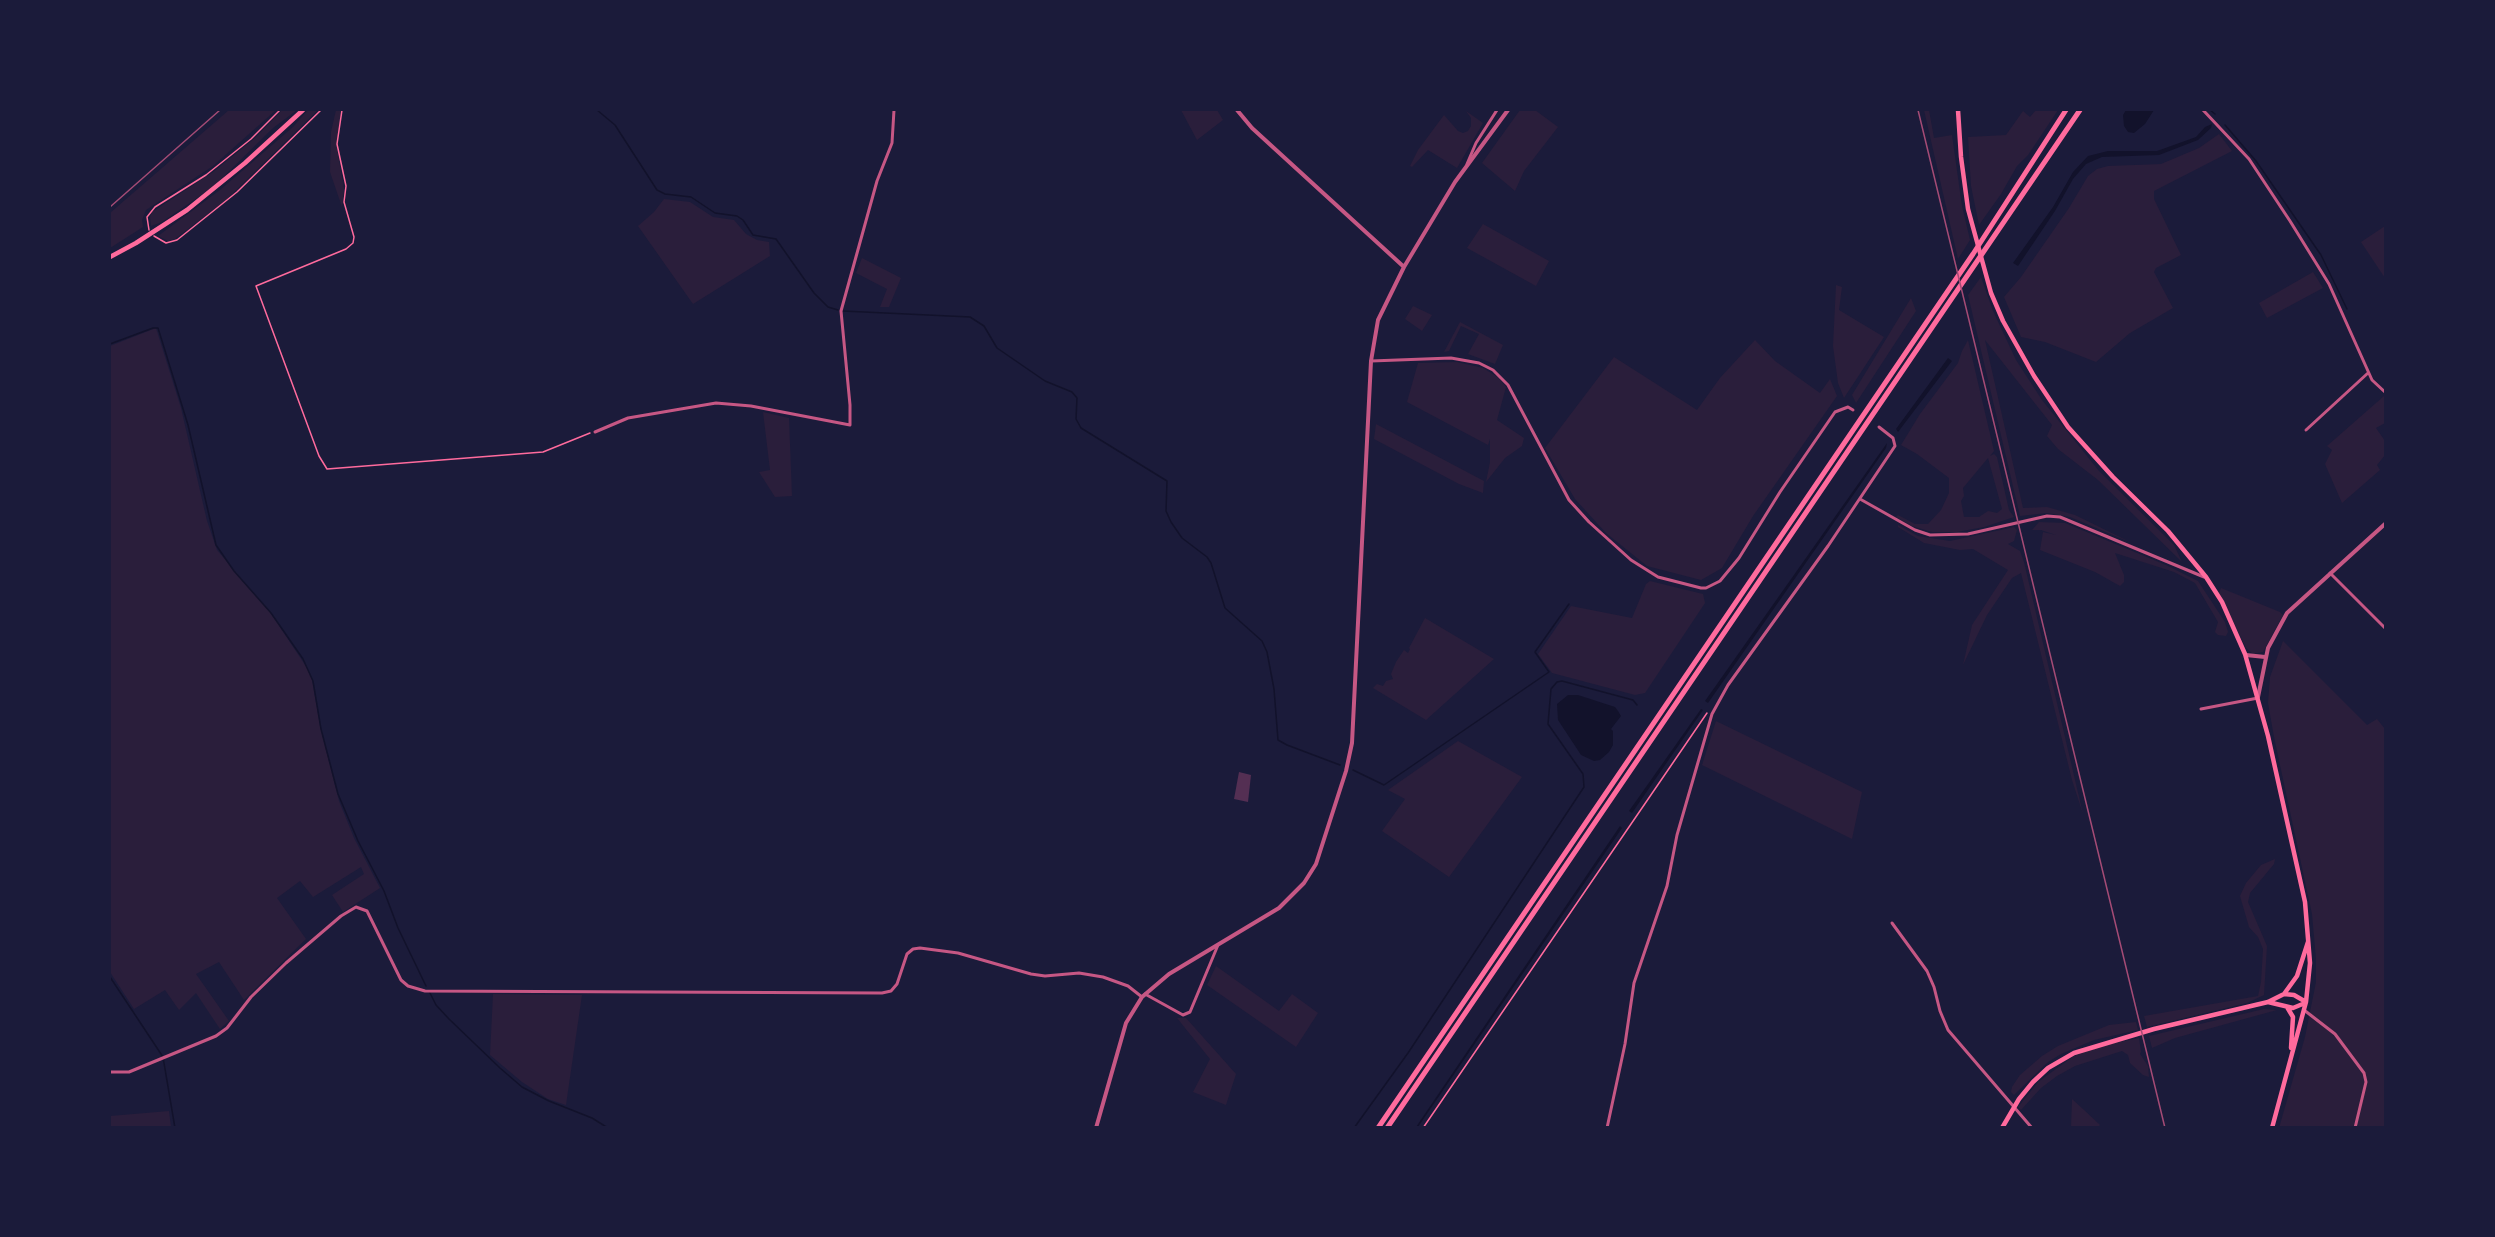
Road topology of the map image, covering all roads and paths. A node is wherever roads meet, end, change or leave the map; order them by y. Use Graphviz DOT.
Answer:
graph roads {
  1 [pos="303,110"];
  2 [pos="342,110"];
  3 [pos="894,110"];
  4 [pos="1237,110"];
  5 [pos="1497,110"];
  6 [pos="1508,110"];
  7 [pos="1958,110"];
  8 [pos="2067,110"];
  9 [pos="2080,110"];
  10 [pos="2203,110"];
  11 [pos="1467,164"];
  12 [pos="110,257"];
  13 [pos="1404,267"];
  14 [pos="1371,361"];
  15 [pos="2368,373"];
  16 [pos="2385,393"];
  17 [pos="1853,410"];
  18 [pos="1879,427"];
  19 [pos="2306,430"];
  20 [pos="595,432"];
  21 [pos="1860,499"];
  22 [pos="2385,523"];
  23 [pos="2330,573"];
  24 [pos="2205,577"];
  25 [pos="2385,629"];
  26 [pos="2245,654"];
  27 [pos="2265,657"];
  28 [pos="2258,698"];
  29 [pos="2201,709"];
  30 [pos="1712,714"];
  31 [pos="1892,923"];
  32 [pos="2309,936"];
  33 [pos="1217,944"];
  34 [pos="2284,994"];
  35 [pos="1143,995"];
  36 [pos="2268,1002"];
  37 [pos="2306,1002"];
  38 [pos="2287,1007"];
  39 [pos="2304,1010"];
  40 [pos="2290,1065"];
  41 [pos="110,1072"];
  42 [pos="1096,1128"];
  43 [pos="1378,1128"];
  44 [pos="1388,1128"];
  45 [pos="1423,1128"];
  46 [pos="1607,1128"];
  47 [pos="2002,1128"];
  48 [pos="2032,1128"];
  49 [pos="2272,1128"];
  50 [pos="2355,1128"];
  1 -- 12 [label="main road"];
  2 -- 20 [label="path"];
  3 -- 20 [label="street"];
  4 -- 13 [label="street"];
  5 -- 11 [label="street"];
  6 -- 11 [label="street"];
  7 -- 24 [label="main road"];
  8 -- 43 [label="highway"];
  9 -- 44 [label="highway"];
  10 -- 15 [label="street"];
  11 -- 13 [label="street"];
  13 -- 14 [label="street"];
  14 -- 17 [label="street"];
  14 -- 33 [label="street"];
  15 -- 16 [label="street"];
  15 -- 19 [label="street"];
  18 -- 21 [label="street"];
  21 -- 24 [label="street"];
  21 -- 30 [label="street"];
  22 -- 23 [label="street"];
  23 -- 25 [label="street"];
  23 -- 27 [label="street"];
  24 -- 26 [label="main road"];
  26 -- 27 [label="street"];
  26 -- 28 [label="main road"];
  27 -- 28 [label="street"];
  28 -- 29 [label="street"];
  28 -- 32 [label="main road"];
  30 -- 45 [label="path"];
  30 -- 46 [label="street"];
  31 -- 48 [label="street"];
  32 -- 34 [label="main road"];
  32 -- 37 [label="main road"];
  33 -- 35 [label="street"];
  33 -- 35 [label="street"];
  34 -- 36 [label="main road"];
  34 -- 37 [label="main road"];
  35 -- 41 [label="street"];
  35 -- 42 [label="street"];
  36 -- 38 [label="main road"];
  36 -- 47 [label="main road"];
  37 -- 38 [label="main road"];
  37 -- 39 [label="main road"];
  38 -- 40 [label="main road"];
  39 -- 40 [label="main road"];
  39 -- 50 [label="street"];
  40 -- 49 [label="main road"];
}
